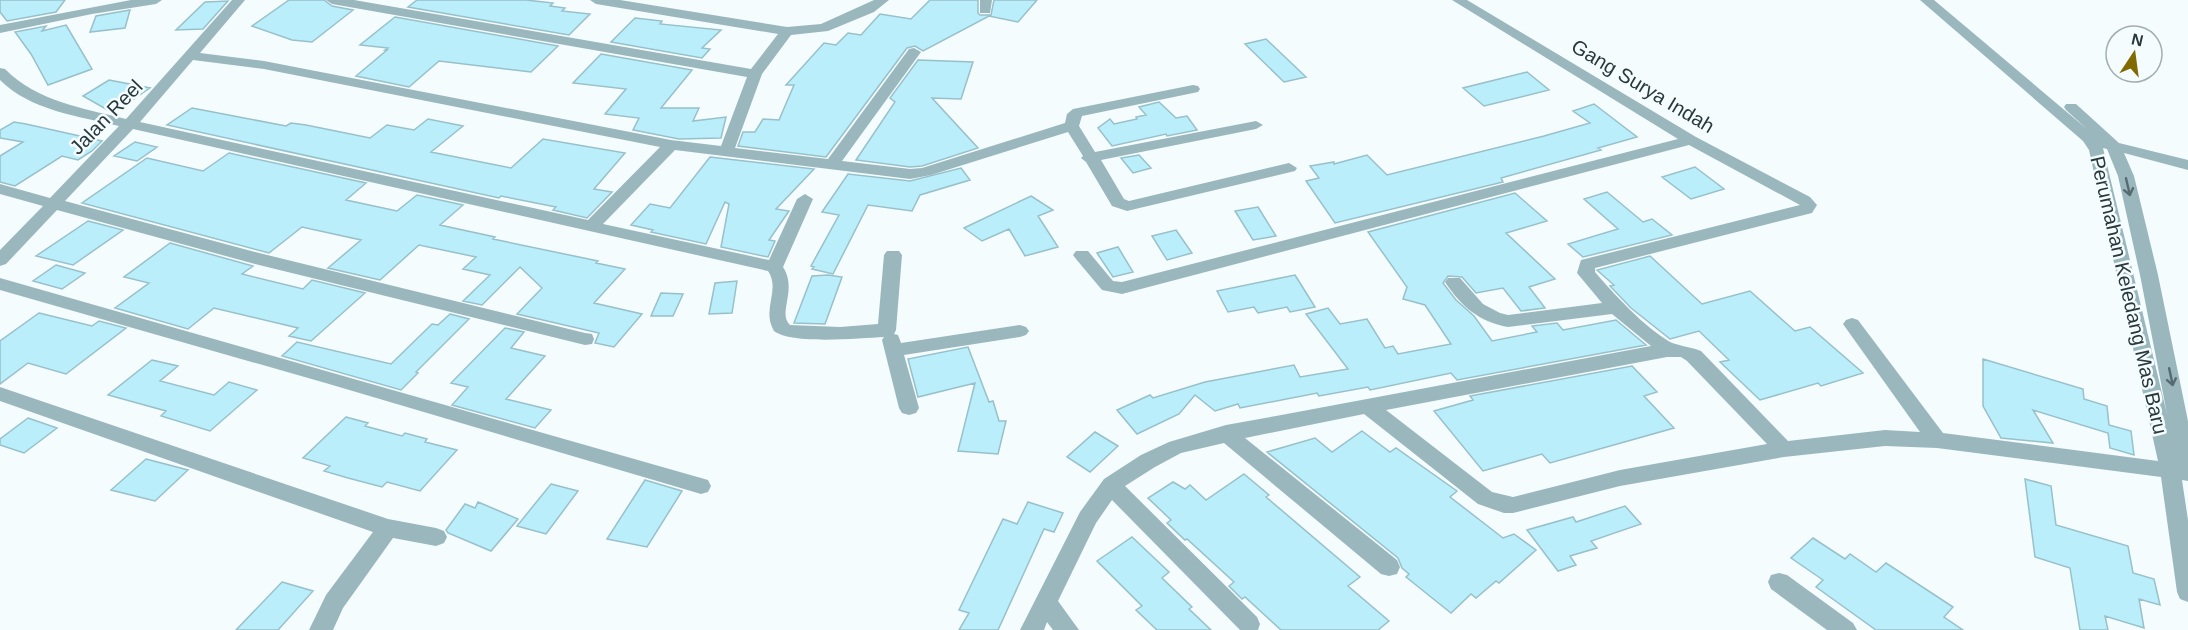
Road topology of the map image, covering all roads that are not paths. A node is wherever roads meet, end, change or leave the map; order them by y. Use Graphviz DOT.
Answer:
graph roads {
  1 [pos="156,0"];
  2 [pos="239,0"];
  3 [pos="332,0"];
  4 [pos="596,0"];
  5 [pos="883,0"];
  6 [pos="1458,0"];
  7 [pos="1926,0"];
  8 [pos="1942,0"];
  9 [pos="0,30"];
  10 [pos="787,31"];
  11 [pos="914,52"];
  12 [pos="191,56"];
  13 [pos="0,72"];
  14 [pos="755,74"];
  15 [pos="1193,89"];
  16 [pos="130,124"];
  17 [pos="1257,125"];
  18 [pos="1072,126"];
  19 [pos="1690,140"];
  20 [pos="2092,143"];
  21 [pos="671,145"];
  22 [pos="2113,145"];
  23 [pos="726,153"];
  24 [pos="1089,158"];
  25 [pos="833,163"];
  26 [pos="2188,165"];
  27 [pos="1289,168"];
  28 [pos="0,189"];
  29 [pos="805,200"];
  30 [pos="51,204"];
  31 [pos="592,226"];
  32 [pos="893,255"];
  33 [pos="1082,255"];
  34 [pos="0,260"];
  35 [pos="774,267"];
  36 [pos="1454,282"];
  37 [pos="0,284"];
  38 [pos="1616,307"];
  39 [pos="1852,324"];
  40 [pos="887,330"];
  41 [pos="1020,331"];
  42 [pos="585,339"];
  43 [pos="895,350"];
  44 [pos="1667,350"];
  45 [pos="0,394"];
  46 [pos="1369,407"];
  47 [pos="909,408"];
  48 [pos="1226,433"];
  49 [pos="1937,440"];
  50 [pos="1784,450"];
  51 [pos="2182,472"];
  52 [pos="1111,485"];
  53 [pos="701,486"];
  54 [pos="388,528"];
  55 [pos="436,537"];
  56 [pos="1389,567"];
  57 [pos="1779,582"];
  58 [pos="2188,592"];
  59 [pos="1046,602"];
  60 [pos="1249,624"];
  61 [pos="321,630"];
  62 [pos="1032,630"];
  63 [pos="1067,630"];
  64 [pos="1845,630"];
  1 -- 9 [label="street"];
  2 -- 12 [label="street, Jalan Reel"];
  3 -- 14 [label="street"];
  4 -- 10 [label="street"];
  5 -- 10 [label="street"];
  6 -- 19 [label="street, Gang Surya Indah"];
  7 -- 20 [label="street, Perumahan Keledang Mas Baru"];
  8 -- 22 [label="street"];
  10 -- 14 [label="street"];
  11 -- 25 [label="street"];
  12 -- 16 [label="street, Jalan Reel"];
  12 -- 21 [label="street"];
  13 -- 16 [label="street"];
  14 -- 23 [label="street"];
  15 -- 18 [label="street"];
  16 -- 30 [label="street, Jalan Reel"];
  16 -- 31 [label="street"];
  17 -- 24 [label="street"];
  18 -- 24 [label="street"];
  18 -- 25 [label="street"];
  19 -- 33 [label="street"];
  19 -- 38 [label="street, Gang Surya Indah"];
  20 -- 22 [label="street"];
  20 -- 51 [label="street, Perumahan Keledang Mas Baru"];
  21 -- 23 [label="street"];
  21 -- 31 [label="street"];
  22 -- 26 [label="street"];
  22 -- 51 [label="street, one-way"];
  23 -- 25 [label="street"];
  24 -- 27 [label="street"];
  28 -- 30 [label="street"];
  29 -- 35 [label="street"];
  30 -- 34 [label="street, Jalan Reel"];
  30 -- 42 [label="street"];
  31 -- 35 [label="street"];
  32 -- 40 [label="street"];
  35 -- 40 [label="street"];
  36 -- 38 [label="street"];
  37 -- 53 [label="street"];
  38 -- 44 [label="street"];
  39 -- 49 [label="street"];
  40 -- 43 [label="street"];
  41 -- 43 [label="street"];
  43 -- 47 [label="street"];
  44 -- 46 [label="street"];
  44 -- 50 [label="street"];
  45 -- 54 [label="street"];
  46 -- 48 [label="street"];
  46 -- 50 [label="street"];
  48 -- 52 [label="street"];
  48 -- 56 [label="street"];
  49 -- 50 [label="street"];
  49 -- 51 [label="street"];
  51 -- 58 [label="street, Perumahan Keledang Mas Baru"];
  52 -- 59 [label="street"];
  52 -- 60 [label="street"];
  54 -- 55 [label="street"];
  54 -- 61 [label="street"];
  57 -- 64 [label="street"];
  59 -- 62 [label="street"];
  59 -- 63 [label="street"];
}
